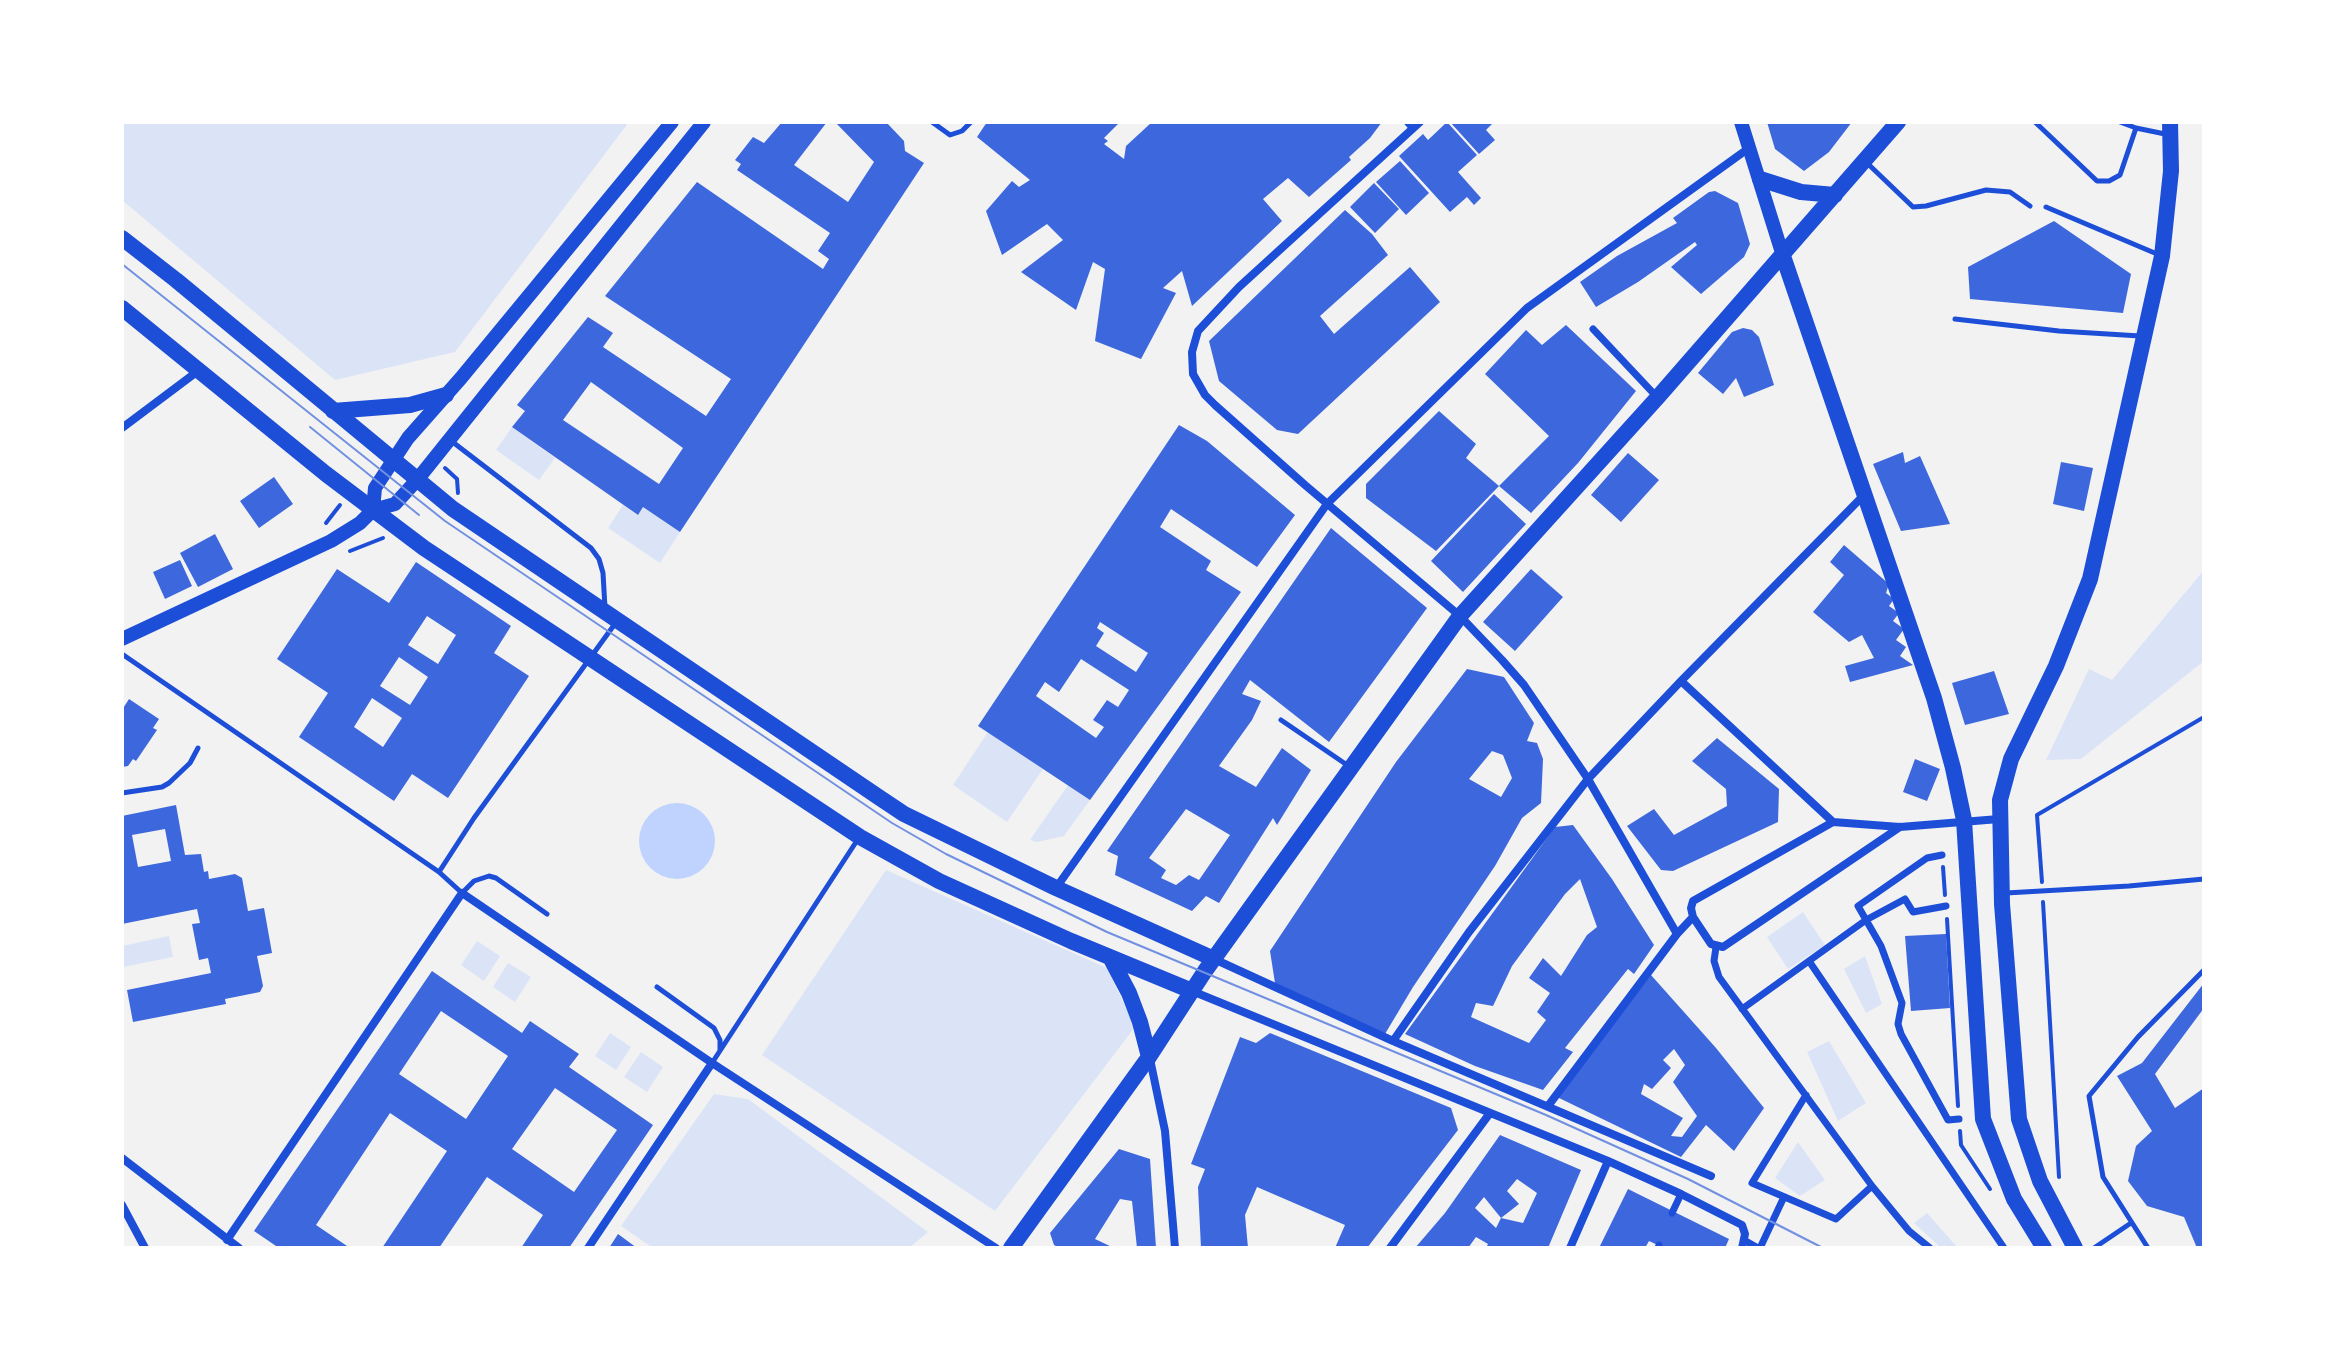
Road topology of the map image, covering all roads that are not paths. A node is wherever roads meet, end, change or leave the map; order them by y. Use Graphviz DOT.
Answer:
graph roads {
  1 [pos="704,122"];
  2 [pos="932,122"];
  3 [pos="971,122"];
  4 [pos="1420,122"];
  5 [pos="1741,122"];
  6 [pos="1898,122"];
  7 [pos="2035,122"];
  8 [pos="2120,122"];
  9 [pos="666,124"];
  10 [pos="1409,126"];
  11 [pos="2136,128"];
  12 [pos="2170,128"];
  13 [pos="1749,148"];
  14 [pos="1865,162"];
  15 [pos="1760,179"];
  16 [pos="1835,195"];
  17 [pos="2030,206"];
  18 [pos="2046,207"];
  19 [pos="122,238"];
  20 [pos="1783,256"];
  21 [pos="2162,256"];
  22 [pos="122,308"];
  23 [pos="1955,319"];
  24 [pos="1593,329"];
  25 [pos="2145,336"];
  26 [pos="198,371"];
  27 [pos="446,395"];
  28 [pos="1658,397"];
  29 [pos="333,411"];
  30 [pos="122,428"];
  31 [pos="449,439"];
  32 [pos="392,459"];
  33 [pos="417,480"];
  34 [pos="1864,495"];
  35 [pos="1327,504"];
  36 [pos="373,510"];
  37 [pos="1460,616"];
  38 [pos="611,617"];
  39 [pos="122,639"];
  40 [pos="122,654"];
  41 [pos="590,659"];
  42 [pos="1681,681"];
  43 [pos="1281,720"];
  44 [pos="198,748"];
  45 [pos="1350,768"];
  46 [pos="1588,779"];
  47 [pos="122,793"];
  48 [pos="1999,819"];
  49 [pos="1964,820"];
  50 [pos="1833,822"];
  51 [pos="1900,827"];
  52 [pos="860,837"];
  53 [pos="1942,855"];
  54 [pos="439,872"];
  55 [pos="2204,879"];
  56 [pos="1056,888"];
  57 [pos="462,893"];
  58 [pos="2003,893"];
  59 [pos="1946,906"];
  60 [pos="547,914"];
  61 [pos="1693,917"];
  62 [pos="1866,920"];
  63 [pos="1677,934"];
  64 [pos="1716,947"];
  65 [pos="1110,957"];
  66 [pos="1214,959"];
  67 [pos="1809,961"];
  68 [pos="2204,970"];
  69 [pos="657,987"];
  70 [pos="1192,991"];
  71 [pos="1742,1009"];
  72 [pos="1393,1041"];
  73 [pos="720,1051"];
  74 [pos="1149,1057"];
  75 [pos="712,1063"];
  76 [pos="1806,1095"];
  77 [pos="1548,1106"];
  78 [pos="1490,1113"];
  79 [pos="1959,1119"];
  80 [pos="122,1158"];
  81 [pos="1608,1161"];
  82 [pos="1711,1176"];
  83 [pos="1872,1186"];
  84 [pos="1681,1194"];
  85 [pos="1783,1199"];
  86 [pos="122,1205"];
  87 [pos="1672,1213"];
  88 [pos="2131,1223"];
  89 [pos="227,1240"];
  90 [pos="1743,1244"];
  91 [pos="145,1248"];
  92 [pos="239,1248"];
  93 [pos="588,1248"];
  94 [pos="996,1248"];
  95 [pos="1011,1248"];
  96 [pos="1175,1248"];
  97 [pos="1390,1248"];
  98 [pos="1570,1248"];
  99 [pos="1759,1248"];
  100 [pos="1930,1248"];
  101 [pos="2004,1248"];
  102 [pos="2044,1248"];
  103 [pos="2075,1248"];
  104 [pos="2094,1248"];
  105 [pos="2148,1248"];
  1 -- 31 [label="street"];
  2 -- 3 [label="lane"];
  4 -- 10 [label="street"];
  5 -- 13 [label="street"];
  6 -- 14 [label="main road"];
  7 -- 11 [label="lane"];
  8 -- 11 [label="lane"];
  9 -- 27 [label="street"];
  10 -- 35 [label="street"];
  11 -- 12 [label="lane"];
  12 -- 21 [label="main road"];
  13 -- 15 [label="street"];
  13 -- 35 [label="street"];
  14 -- 16 [label="main road"];
  14 -- 17 [label="lane"];
  15 -- 16 [label="main road"];
  15 -- 20 [label="street"];
  16 -- 20 [label="main road"];
  18 -- 21 [label="lane"];
  19 -- 29 [label="main road"];
  20 -- 28 [label="main road"];
  20 -- 34 [label="main road"];
  21 -- 25 [label="main road"];
  22 -- 26 [label="main road"];
  23 -- 25 [label="lane"];
  24 -- 28 [label="street"];
  25 -- 48 [label="main road"];
  26 -- 30 [label="street"];
  26 -- 36 [label="main road"];
  27 -- 29 [label="main road"];
  27 -- 32 [label="street"];
  28 -- 37 [label="main road"];
  29 -- 32 [label="main road"];
  31 -- 33 [label="street"];
  31 -- 38 [label="lane"];
  32 -- 33 [label="main road"];
  32 -- 36 [label="street"];
  33 -- 36 [label="street"];
  33 -- 38 [label="main road"];
  34 -- 42 [label="street"];
  34 -- 49 [label="main road"];
  35 -- 37 [label="street"];
  35 -- 56 [label="street"];
  36 -- 39 [label="street"];
  36 -- 41 [label="main road"];
  37 -- 45 [label="main road"];
  37 -- 46 [label="street"];
  38 -- 41 [label="lane"];
  38 -- 56 [label="main road"];
  40 -- 54 [label="lane"];
  41 -- 52 [label="main road"];
  41 -- 54 [label="lane"];
  42 -- 46 [label="street"];
  42 -- 50 [label="street"];
  43 -- 45 [label="lane"];
  44 -- 47 [label="lane"];
  45 -- 66 [label="main road"];
  46 -- 63 [label="street"];
  46 -- 72 [label="street"];
  48 -- 49 [label="street"];
  48 -- 58 [label="main road"];
  49 -- 51 [label="street"];
  49 -- 102 [label="main road"];
  50 -- 51 [label="street"];
  50 -- 61 [label="street"];
  51 -- 64 [label="street"];
  52 -- 65 [label="main road"];
  52 -- 73 [label="lane"];
  53 -- 62 [label="street"];
  54 -- 57 [label="lane"];
  55 -- 58 [label="lane"];
  56 -- 66 [label="main road"];
  57 -- 60 [label="lane"];
  57 -- 75 [label="street"];
  57 -- 89 [label="street"];
  58 -- 103 [label="main road"];
  59 -- 62 [label="street"];
  61 -- 63 [label="street"];
  61 -- 64 [label="street"];
  62 -- 67 [label="street"];
  62 -- 79 [label="street"];
  63 -- 77 [label="street"];
  64 -- 71 [label="street"];
  65 -- 70 [label="main road"];
  65 -- 74 [label="main road"];
  66 -- 70 [label="main road"];
  66 -- 72 [label="street"];
  67 -- 71 [label="street"];
  67 -- 101 [label="street"];
  68 -- 88 [label="lane"];
  69 -- 73 [label="lane"];
  70 -- 74 [label="main road"];
  70 -- 78 [label="street"];
  71 -- 76 [label="street"];
  72 -- 77 [label="street"];
  73 -- 75 [label="lane"];
  74 -- 95 [label="main road"];
  74 -- 96 [label="street"];
  75 -- 93 [label="street"];
  75 -- 94 [label="street"];
  76 -- 83 [label="street"];
  76 -- 85 [label="street"];
  77 -- 82 [label="street"];
  78 -- 81 [label="street"];
  78 -- 97 [label="street"];
  80 -- 89 [label="street"];
  81 -- 84 [label="street"];
  81 -- 98 [label="street"];
  83 -- 85 [label="street"];
  83 -- 100 [label="street"];
  84 -- 87 [label="street"];
  84 -- 90 [label="street"];
  85 -- 99 [label="street"];
  86 -- 91 [label="street"];
  88 -- 104 [label="lane"];
  88 -- 105 [label="lane"];
  89 -- 92 [label="street"];
  90 -- 99 [label="street"];
}
